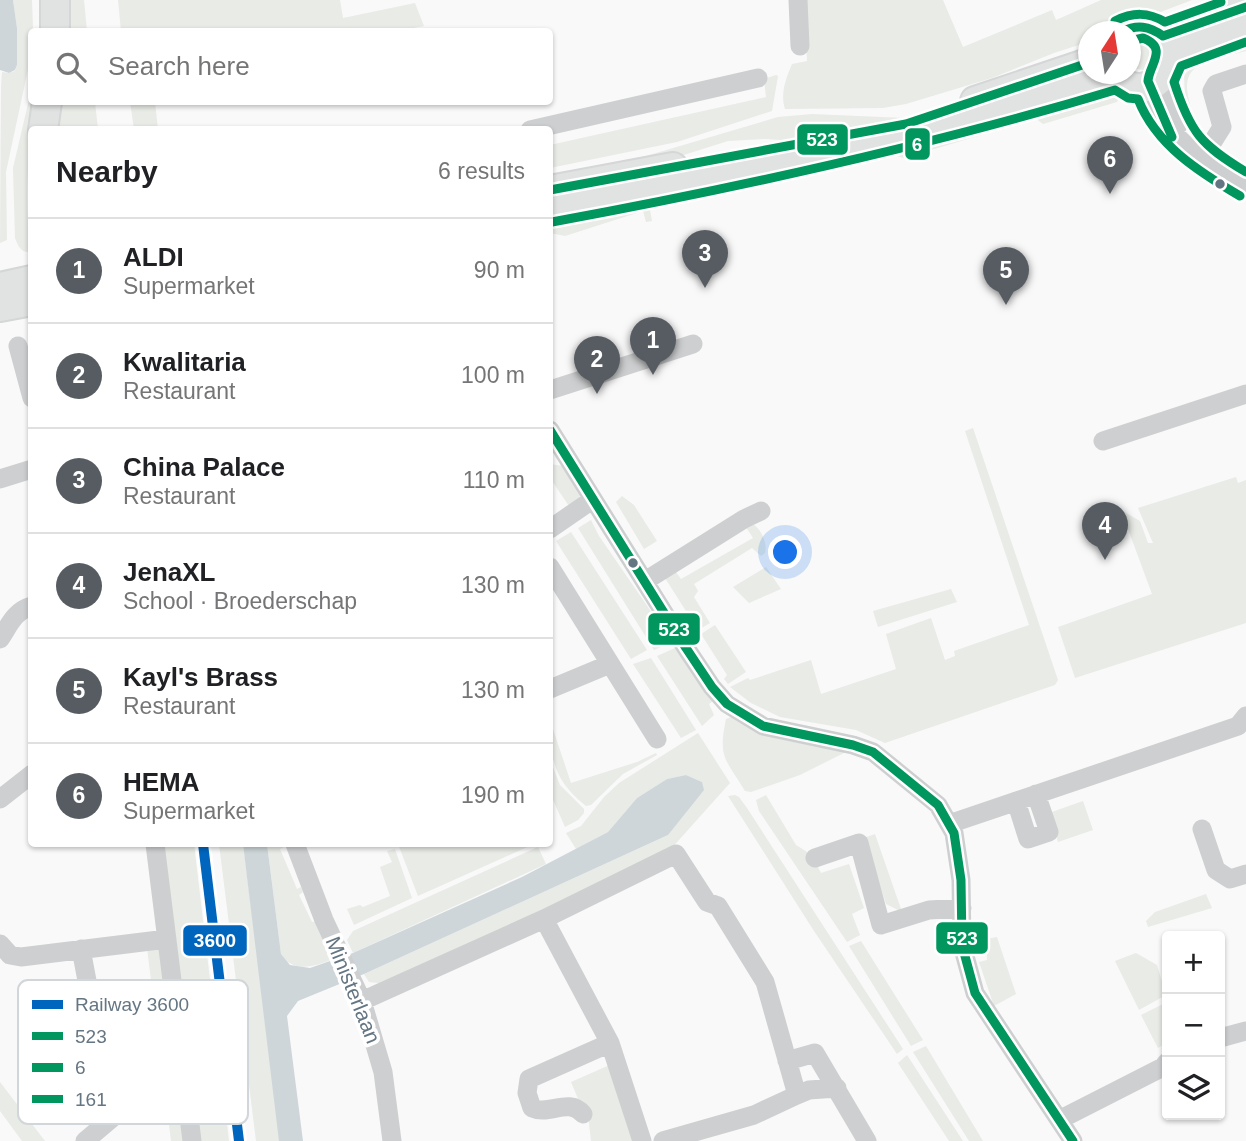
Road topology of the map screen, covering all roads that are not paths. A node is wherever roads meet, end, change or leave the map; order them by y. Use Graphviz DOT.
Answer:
graph roads {
  1 [pos="55,0"];
  2 [pos="799,0"];
  3 [pos="1246,7"];
  4 [pos="1141,25"];
  5 [pos="55,28"];
  6 [pos="1246,29"];
  7 [pos="800,46"];
  8 [pos="1160,65"];
  9 [pos="1078,66"];
  10 [pos="1246,74"];
  11 [pos="758,78"];
  12 [pos="1141,79"];
  13 [pos="1089,84"];
  14 [pos="47,105"];
  15 [pos="44,126"];
  16 [pos="548,126"];
  17 [pos="1196,153"];
  18 [pos="1246,186"];
  19 [pos="553,189"];
  20 [pos="553,209"];
  21 [pos="28,281"];
  22 [pos="0,287"];
  23 [pos="28,302"];
  24 [pos="0,307"];
  25 [pos="693,344"];
  26 [pos="18,346"];
  27 [pos="28,383"];
  28 [pos="553,389"];
  29 [pos="1246,394"];
  30 [pos="553,435"];
  31 [pos="1103,442"];
  32 [pos="28,470"];
  33 [pos="0,479"];
  34 [pos="592,500"];
  35 [pos="761,512"];
  36 [pos="553,527"];
  37 [pos="553,572"];
  38 [pos="645,581"];
  39 [pos="28,607"];
  40 [pos="0,639"];
  41 [pos="610,664"];
  42 [pos="553,688"];
  43 [pos="1246,716"];
  44 [pos="657,739"];
  45 [pos="28,777"];
  46 [pos="1036,794"];
  47 [pos="0,799"];
  48 [pos="1016,801"];
  49 [pos="949,824"];
  50 [pos="1202,829"];
  51 [pos="155,847"];
  52 [pos="296,847"];
  53 [pos="815,858"];
  54 [pos="1246,874"];
  55 [pos="962,908"];
  56 [pos="544,919"];
  57 [pos="167,939"];
  58 [pos="0,944"];
  59 [pos="81,949"];
  60 [pos="87,980"];
  61 [pos="172,980"];
  62 [pos="358,994"];
  63 [pos="1246,1031"];
  64 [pos="1225,1037"];
  65 [pos="610,1043"];
  66 [pos="787,1061"];
  67 [pos="1162,1068"];
  68 [pos="836,1088"];
  69 [pos="797,1095"];
  70 [pos="583,1114"];
  71 [pos="1059,1119"];
  72 [pos="105,1124"];
  73 [pos="85,1141"];
  74 [pos="392,1141"];
  75 [pos="642,1141"];
  76 [pos="663,1141"];
  77 [pos="867,1141"];
  78 [pos="1073,1141"];
  1 -- 5 [label="street"];
  2 -- 7 [label="street"];
  3 -- 8 [label="street"];
  4 -- 8 [label="street"];
  6 -- 8 [label="street"];
  8 -- 12 [label="street"];
  8 -- 17 [label="street"];
  9 -- 19 [label="street"];
  10 -- 17 [label="street"];
  11 -- 16 [label="street"];
  13 -- 20 [label="street"];
  14 -- 15 [label="street"];
  17 -- 18 [label="street"];
  21 -- 22 [label="street"];
  23 -- 24 [label="street"];
  25 -- 28 [label="street"];
  26 -- 27 [label="street"];
  29 -- 31 [label="street"];
  30 -- 34 [label="street"];
  32 -- 33 [label="street"];
  34 -- 36 [label="street"];
  34 -- 38 [label="street"];
  35 -- 38 [label="street"];
  37 -- 41 [label="street"];
  38 -- 49 [label="street"];
  39 -- 40 [label="street"];
  41 -- 42 [label="street"];
  41 -- 44 [label="street"];
  43 -- 46 [label="street"];
  45 -- 47 [label="street"];
  46 -- 48 [label="street"];
  46 -- 48 [label="street"];
  48 -- 49 [label="street"];
  49 -- 55 [label="street"];
  50 -- 54 [label="street"];
  51 -- 57 [label="street"];
  52 -- 62 [label="street, Ministerlaan"];
  53 -- 55 [label="street"];
  55 -- 71 [label="street"];
  56 -- 62 [label="street"];
  56 -- 65 [label="street"];
  56 -- 66 [label="street"];
  57 -- 59 [label="street"];
  57 -- 61 [label="street"];
  58 -- 59 [label="street"];
  59 -- 60 [label="street"];
  62 -- 74 [label="street, Ministerlaan"];
  63 -- 64 [label="street"];
  65 -- 70 [label="street"];
  65 -- 75 [label="street"];
  66 -- 68 [label="street"];
  66 -- 69 [label="street"];
  67 -- 71 [label="street"];
  68 -- 69 [label="street"];
  68 -- 77 [label="street"];
  69 -- 76 [label="street"];
  71 -- 78 [label="street"];
  72 -- 73 [label="street"];
}
